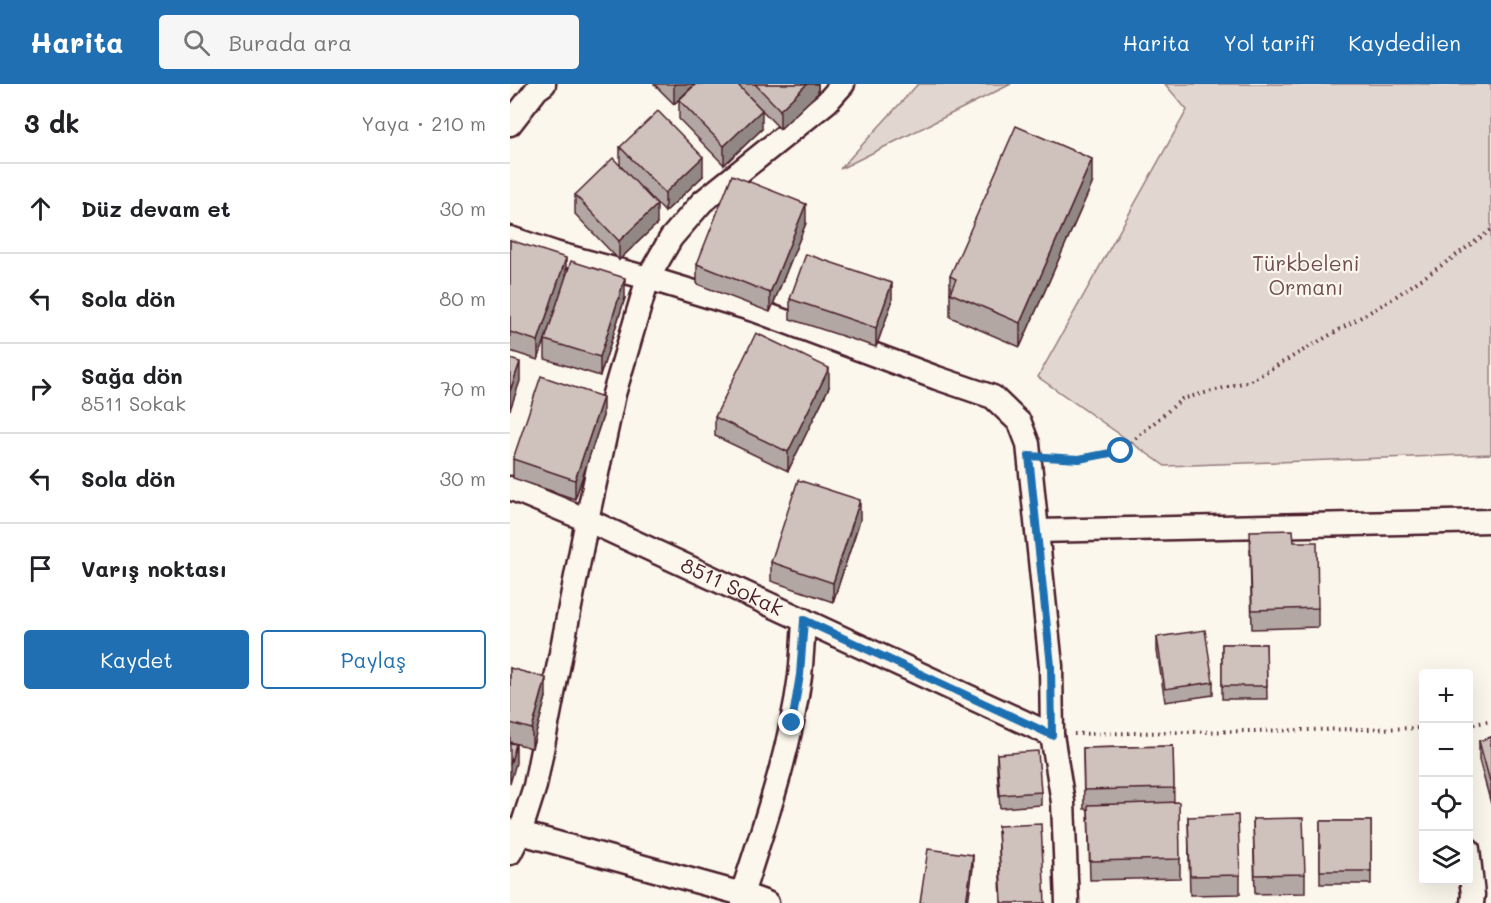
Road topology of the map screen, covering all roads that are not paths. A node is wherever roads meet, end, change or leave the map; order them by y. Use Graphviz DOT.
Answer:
graph roads {
  1 [pos="544,84"];
  2 [pos="843,84"];
  3 [pos="510,124"];
  4 [pos="510,238"];
  5 [pos="648,278"];
  6 [pos="510,488"];
  7 [pos="587,520"];
  8 [pos="1491,521"];
  9 [pos="1037,531"];
  10 [pos="804,620"];
  11 [pos="1052,735"];
  12 [pos="515,831"];
  13 [pos="510,853"];
  14 [pos="1472,885"];
  15 [pos="742,899"];
  16 [pos="767,903"];
  17 [pos="1067,903"];
  18 [pos="1472,903"];
  1 -- 3 [label="street"];
  2 -- 5 [label="street"];
  4 -- 5 [label="street"];
  5 -- 7 [label="street"];
  5 -- 9 [label="street"];
  6 -- 7 [label="street, 8511 Sokak"];
  7 -- 10 [label="street, 8511 Sokak"];
  7 -- 12 [label="street"];
  8 -- 9 [label="street"];
  9 -- 11 [label="street"];
  10 -- 11 [label="street, 8511 Sokak"];
  10 -- 15 [label="street"];
  11 -- 17 [label="street"];
  12 -- 13 [label="street"];
  12 -- 15 [label="street"];
  14 -- 18 [label="street"];
  15 -- 16 [label="street"];
}
